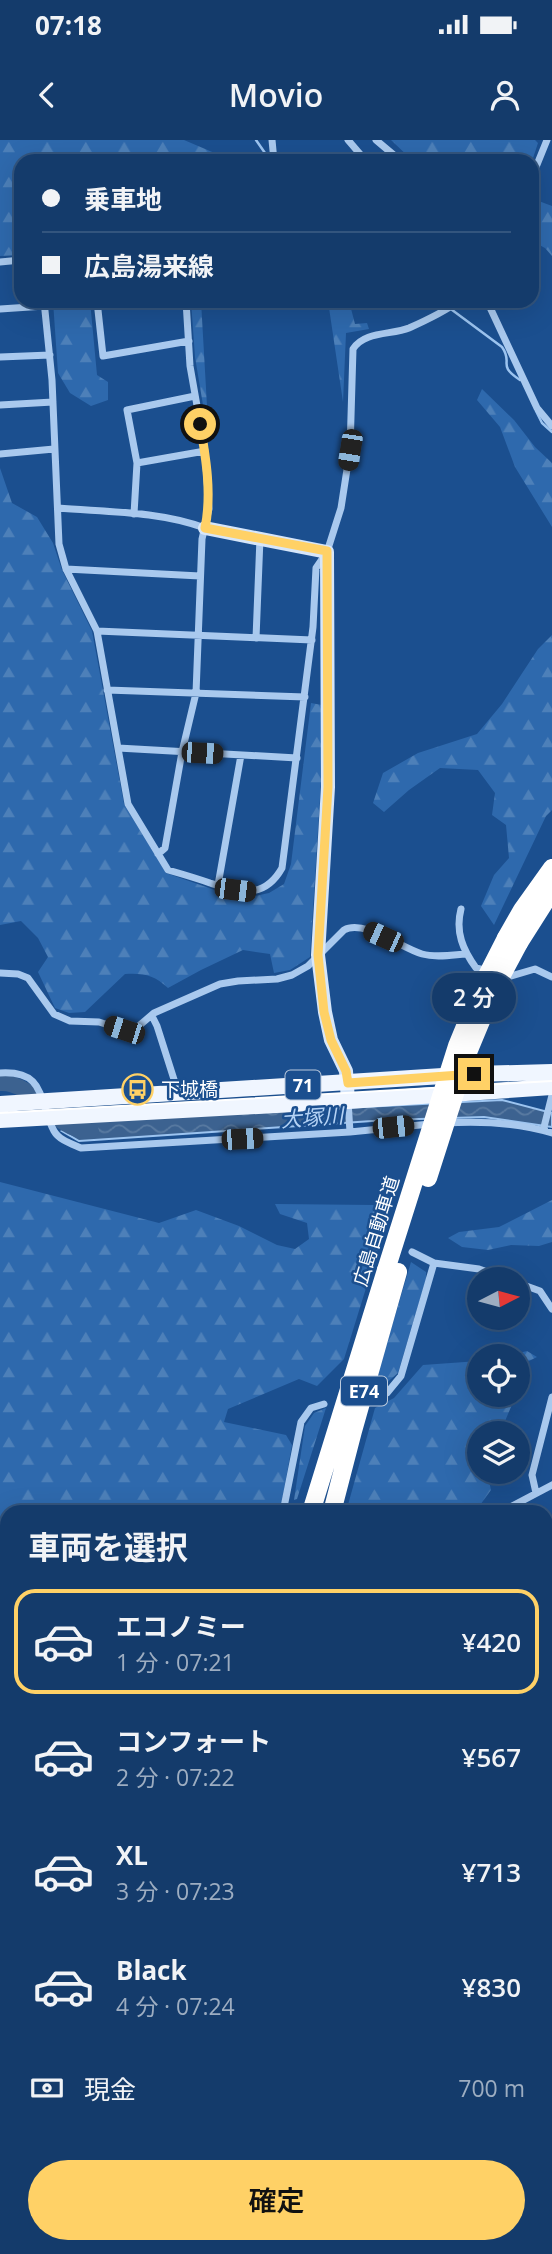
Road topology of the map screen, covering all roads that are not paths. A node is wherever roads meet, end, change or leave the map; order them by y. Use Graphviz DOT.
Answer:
graph roads {
  1 [pos="348,140"];
  2 [pos="376,140"];
  3 [pos="547,140"];
  4 [pos="360,154"];
  5 [pos="393,154"];
  6 [pos="539,160"];
  7 [pos="45,308"];
  8 [pos="98,308"];
  9 [pos="187,308"];
  10 [pos="449,308"];
  11 [pos="490,308"];
  12 [pos="189,341"];
  13 [pos="50,355"];
  14 [pos="0,357"];
  15 [pos="195,396"];
  16 [pos="53,402"];
  17 [pos="0,405"];
  18 [pos="552,426"];
  19 [pos="54,449"];
  20 [pos="205,451"];
  21 [pos="0,454"];
  22 [pos="137,463"];
  23 [pos="58,508"];
  24 [pos="134,514"];
  25 [pos="205,528"];
  26 [pos="260,538"];
  27 [pos="327,551"];
  28 [pos="66,569"];
  29 [pos="200,576"];
  30 [pos="96,631"];
  31 [pos="198,635"];
  32 [pos="256,638"];
  33 [pos="312,640"];
  34 [pos="107,690"];
  35 [pos="196,693"];
  36 [pos="304,698"];
  37 [pos="118,748"];
  38 [pos="182,751"];
  39 [pos="241,755"];
  40 [pos="297,758"];
  41 [pos="159,854"];
  42 [pos="552,868"];
  43 [pos="218,885"];
  44 [pos="552,891"];
  45 [pos="461,909"];
  46 [pos="512,941"];
  47 [pos="466,954"];
  48 [pos="318,955"];
  49 [pos="3,973"];
  50 [pos="552,978"];
  51 [pos="0,983"];
  52 [pos="152,1016"];
  53 [pos="552,1072"];
  54 [pos="0,1073"];
  55 [pos="348,1083"];
  56 [pos="552,1087"];
  57 [pos="178,1092"];
  58 [pos="552,1095"];
  59 [pos="348,1103"];
  60 [pos="0,1104"];
  61 [pos="46,1109"];
  62 [pos="0,1120"];
  63 [pos="349,1129"];
  64 [pos="547,1130"];
  65 [pos="412,1252"];
  66 [pos="434,1263"];
  67 [pos="467,1267"];
  68 [pos="392,1271"];
  69 [pos="530,1287"];
  70 [pos="552,1309"];
  71 [pos="377,1396"];
  72 [pos="552,1397"];
  73 [pos="324,1404"];
  74 [pos="552,1485"];
  75 [pos="536,1493"];
  76 [pos="284,1505"];
  77 [pos="312,1505"];
  78 [pos="334,1505"];
  79 [pos="514,1505"];
  1 -- 4 [label="street"];
  2 -- 5 [label="street"];
  3 -- 6 [label="street"];
  7 -- 13 [label="street"];
  8 -- 12 [label="street"];
  9 -- 12 [label="street"];
  10 -- 27 [label="street"];
  11 -- 18 [label="street"];
  12 -- 15 [label="street"];
  13 -- 14 [label="street"];
  13 -- 16 [label="street"];
  15 -- 20 [label="street"];
  15 -- 22 [label="street"];
  16 -- 17 [label="street"];
  16 -- 19 [label="street"];
  19 -- 21 [label="street"];
  19 -- 23 [label="street"];
  20 -- 22 [label="street"];
  20 -- 25 [label="street"];
  22 -- 24 [label="street"];
  23 -- 24 [label="street"];
  23 -- 28 [label="street"];
  24 -- 25 [label="street"];
  25 -- 26 [label="street"];
  25 -- 29 [label="street"];
  26 -- 27 [label="street"];
  26 -- 32 [label="street"];
  27 -- 33 [label="street"];
  27 -- 48 [label="street"];
  28 -- 29 [label="street"];
  28 -- 30 [label="street"];
  29 -- 31 [label="street"];
  30 -- 31 [label="street"];
  30 -- 34 [label="street"];
  31 -- 32 [label="street"];
  31 -- 35 [label="street"];
  32 -- 33 [label="street"];
  33 -- 36 [label="street"];
  34 -- 35 [label="street"];
  34 -- 37 [label="street"];
  35 -- 36 [label="street"];
  35 -- 38 [label="street"];
  36 -- 40 [label="street"];
  37 -- 38 [label="street"];
  37 -- 41 [label="street"];
  38 -- 39 [label="street"];
  38 -- 41 [label="street"];
  39 -- 40 [label="street"];
  39 -- 43 [label="street"];
  40 -- 43 [label="street"];
  41 -- 43 [label="street"];
  42 -- 46 [label="highway, 広島自動車道 / E74"];
  44 -- 46 [label="highway, 広島自動車道 / E74"];
  45 -- 47 [label="street"];
  46 -- 68 [label="highway, 広島自動車道 / E74, bridge"];
  47 -- 48 [label="street"];
  47 -- 50 [label="street"];
  48 -- 52 [label="street"];
  48 -- 55 [label="street"];
  49 -- 51 [label="street"];
  49 -- 52 [label="street"];
  52 -- 57 [label="street"];
  53 -- 55 [label="main road, 71"];
  54 -- 61 [label="street"];
  55 -- 57 [label="main road, 71"];
  55 -- 59 [label="street"];
  56 -- 59 [label="main road, 71"];
  57 -- 61 [label="main road, 71"];
  58 -- 64 [label="street"];
  59 -- 61 [label="main road, 71"];
  59 -- 63 [label="street"];
  60 -- 61 [label="main road, 71"];
  61 -- 62 [label="main road, 71"];
  61 -- 63 [label="street"];
  63 -- 64 [label="street"];
  65 -- 66 [label="street"];
  66 -- 67 [label="street"];
  66 -- 71 [label="street"];
  68 -- 77 [label="highway, 広島自動車道 / E74"];
  68 -- 78 [label="highway, 広島自動車道 / E74"];
  69 -- 70 [label="street"];
  72 -- 75 [label="street"];
  73 -- 76 [label="street"];
  74 -- 75 [label="street"];
  75 -- 79 [label="street"];
}
